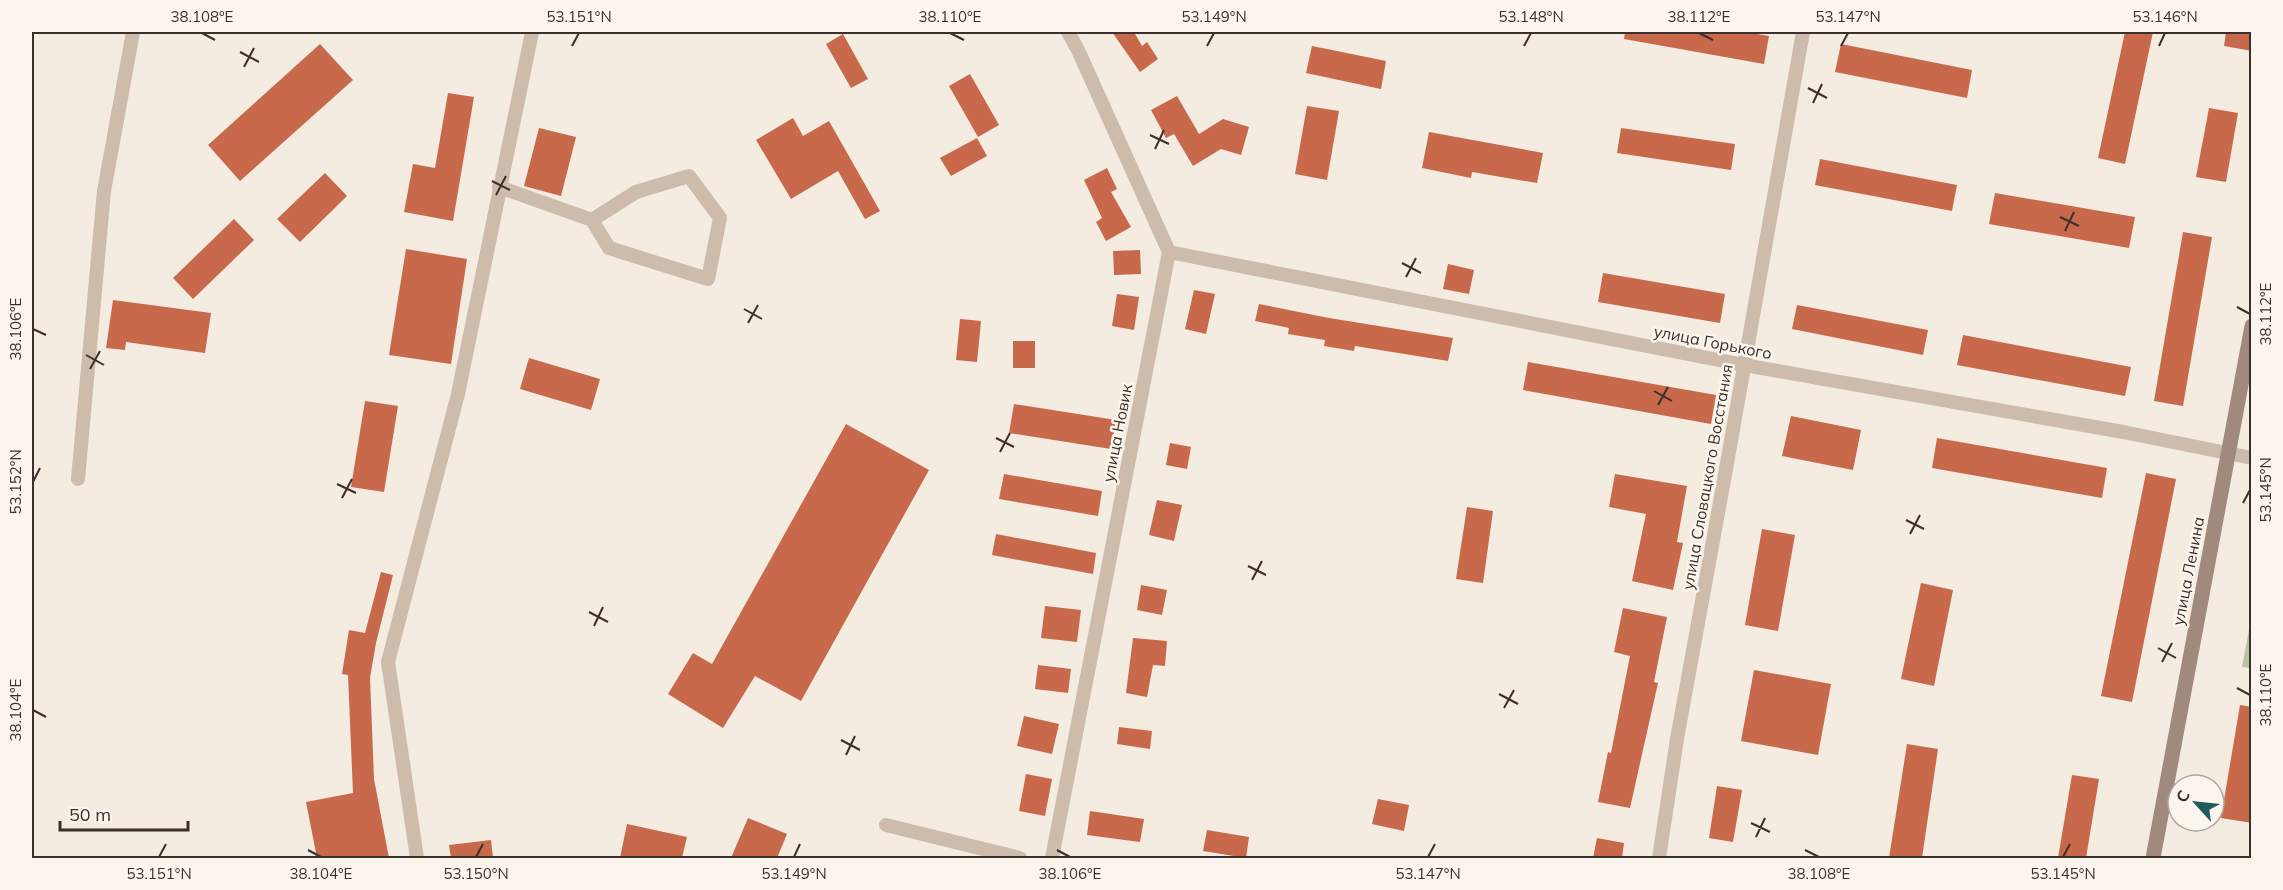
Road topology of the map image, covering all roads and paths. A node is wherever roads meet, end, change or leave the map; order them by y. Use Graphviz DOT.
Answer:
graph roads {
  1 [pos="133,32"];
  2 [pos="532,32"];
  3 [pos="1068,32"];
  4 [pos="1803,32"];
  5 [pos="499,187"];
  6 [pos="592,220"];
  7 [pos="1169,252"];
  8 [pos="2252,326"];
  9 [pos="1744,365"];
  10 [pos="2229,454"];
  11 [pos="2252,458"];
  12 [pos="78,479"];
  13 [pos="886,825"];
  14 [pos="417,858"];
  15 [pos="1020,858"];
  16 [pos="1052,858"];
  17 [pos="1659,858"];
  18 [pos="2153,858"];
  1 -- 12 [label="street"];
  2 -- 5 [label="street"];
  3 -- 7 [label="street"];
  4 -- 9 [label="street, улица Словацкого Восстания"];
  5 -- 6 [label="street"];
  5 -- 14 [label="street"];
  6 -- 6 [label="street"];
  7 -- 9 [label="street, улица Горького"];
  7 -- 16 [label="street, улица Новик"];
  8 -- 10 [label="main road, улица Ленина"];
  9 -- 10 [label="street, улица Горького"];
  9 -- 17 [label="street, улица Словацкого Восстания"];
  10 -- 11 [label="street, улица Горького"];
  10 -- 18 [label="main road, улица Ленина"];
  13 -- 15 [label="street"];
}
